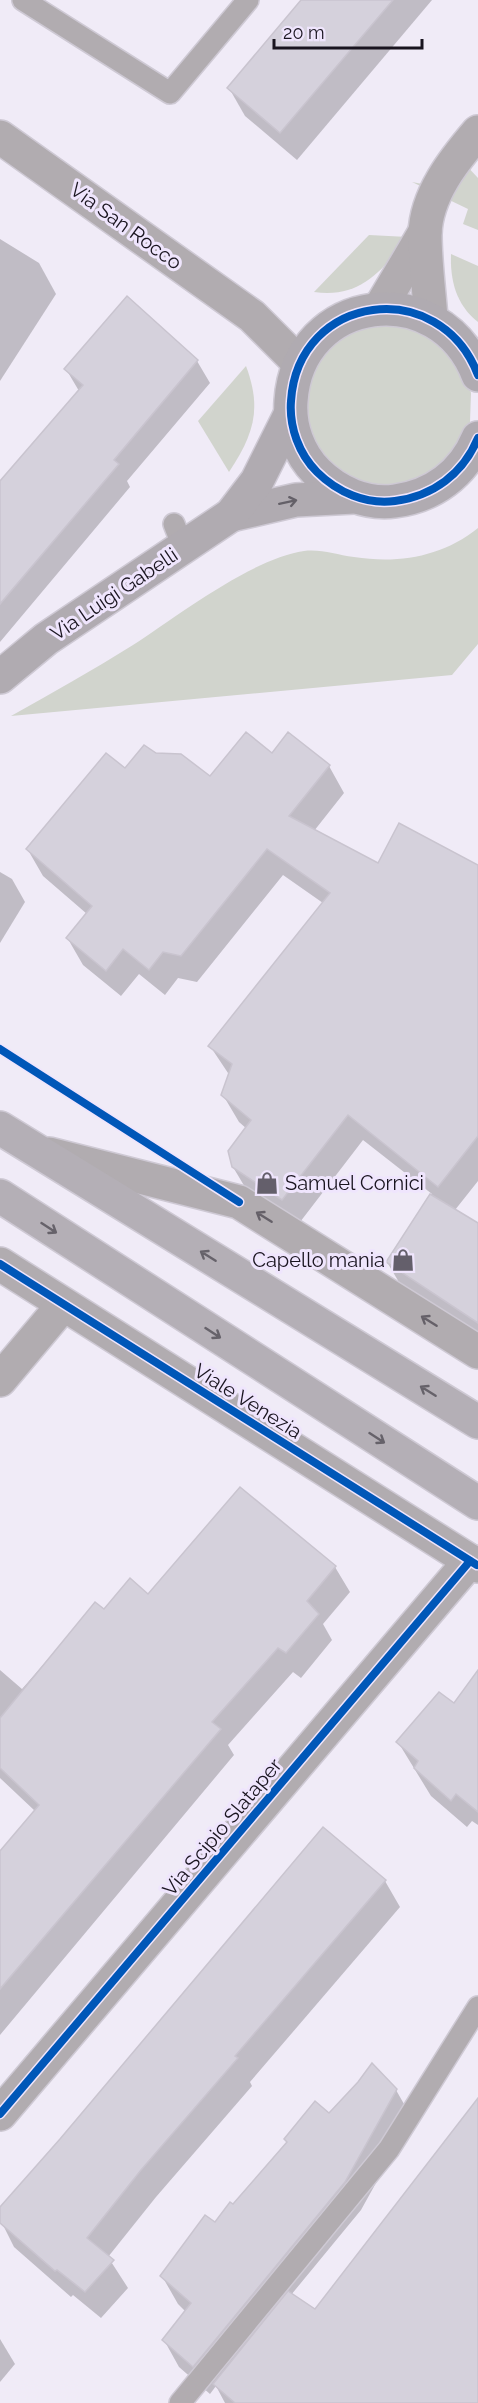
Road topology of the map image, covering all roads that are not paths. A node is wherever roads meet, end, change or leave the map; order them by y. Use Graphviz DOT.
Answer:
graph roads {
  1 [pos="23,0"];
  2 [pos="248,0"];
  3 [pos="478,134"];
  4 [pos="0,137"];
  5 [pos="425,232"];
  6 [pos="380,308"];
  7 [pos="431,318"];
  8 [pos="306,352"];
  9 [pos="476,362"];
  10 [pos="290,415"];
  11 [pos="478,438"];
  12 [pos="354,497"];
  13 [pos="231,515"];
  14 [pos="0,677"];
  15 [pos="0,1128"];
  16 [pos="36,1150"];
  17 [pos="0,1196"];
  18 [pos="0,1264"];
  19 [pos="63,1305"];
  20 [pos="478,1352"];
  21 [pos="0,1380"];
  22 [pos="478,1422"];
  23 [pos="478,1503"];
  24 [pos="474,1564"];
  25 [pos="478,2007"];
  26 [pos="0,2114"];
  27 [pos="180,2403"];
  1 -- 2 [label="lane"];
  3 -- 5 [label="street"];
  4 -- 8 [label="street, Via San Rocco"];
  5 -- 6 [label="street"];
  5 -- 7 [label="street"];
  6 -- 7 [label="street"];
  6 -- 8 [label="street"];
  7 -- 9 [label="street"];
  8 -- 10 [label="street"];
  10 -- 12 [label="street"];
  10 -- 13 [label="street, Via Luigi Gabelli"];
  11 -- 12 [label="street"];
  13 -- 12 [label="street, Via Luigi Gabelli, one-way"];
  13 -- 14 [label="street, Via Luigi Gabelli"];
  15 -- 16 [label="main road"];
  20 -- 16 [label="street, one-way"];
  22 -- 16 [label="main road, one-way"];
  17 -- 23 [label="main road, Viale Venezia, one-way"];
  18 -- 19 [label="street, Viale Venezia"];
  19 -- 21 [label="street"];
  19 -- 24 [label="street, Viale Venezia"];
  24 -- 26 [label="street, Via Scipio Slataper"];
  25 -- 27 [label="lane"];
}
